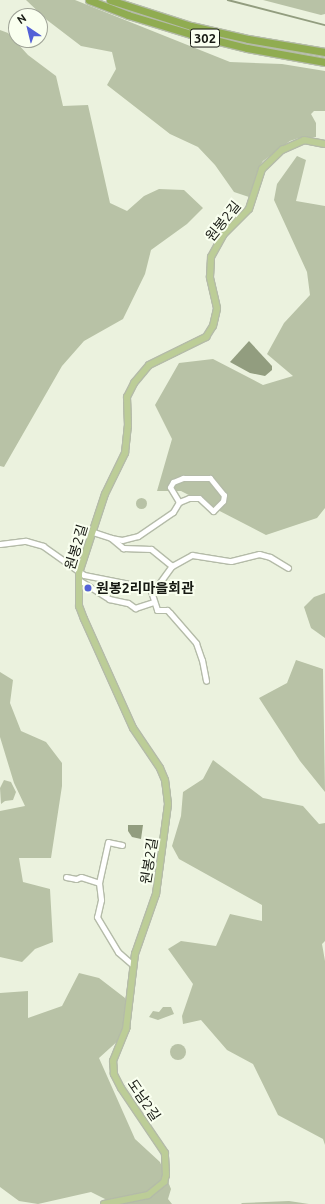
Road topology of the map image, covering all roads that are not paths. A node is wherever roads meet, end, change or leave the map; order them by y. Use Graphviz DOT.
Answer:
graph roads {
  1 [pos="89,0"];
  2 [pos="110,0"];
  3 [pos="325,52"];
  4 [pos="325,62"];
  5 [pos="325,144"];
  6 [pos="179,502"];
  7 [pos="93,532"];
  8 [pos="111,538"];
  9 [pos="0,544"];
  10 [pos="172,566"];
  11 [pos="288,568"];
  12 [pos="79,573"];
  13 [pos="79,580"];
  14 [pos="150,588"];
  15 [pos="153,602"];
  16 [pos="206,681"];
  17 [pos="122,845"];
  18 [pos="66,877"];
  19 [pos="99,883"];
  20 [pos="132,964"];
  21 [pos="104,1204"];
  1 -- 4 [label="highway, 302"];
  2 -- 3 [label="highway, 302"];
  5 -- 7 [label="main road, 원봉2길"];
  6 -- 6 [label="street"];
  6 -- 8 [label="street"];
  7 -- 8 [label="street"];
  7 -- 12 [label="main road, 원봉2길"];
  8 -- 10 [label="street"];
  9 -- 12 [label="street"];
  10 -- 11 [label="street"];
  10 -- 14 [label="street"];
  12 -- 13 [label="main road, 원봉2길"];
  12 -- 14 [label="street"];
  13 -- 15 [label="street"];
  13 -- 20 [label="main road, 원봉2길"];
  14 -- 15 [label="street"];
  15 -- 16 [label="street"];
  17 -- 19 [label="street"];
  18 -- 19 [label="street"];
  19 -- 20 [label="street"];
  20 -- 21 [label="main road, 도남2길"];
}
